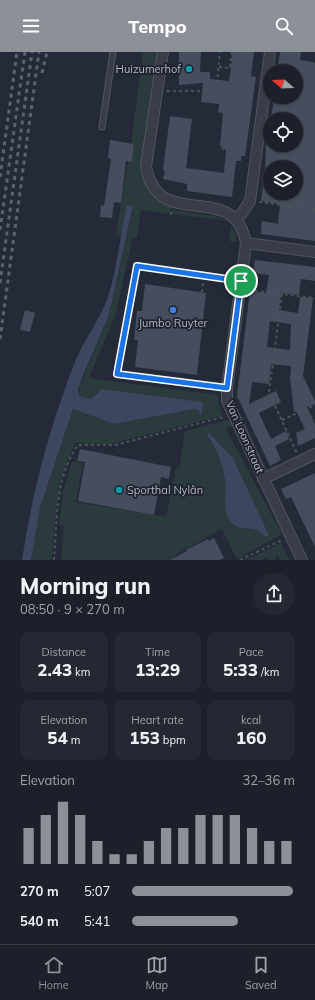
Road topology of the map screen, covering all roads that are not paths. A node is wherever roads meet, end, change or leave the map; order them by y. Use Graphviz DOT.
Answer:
graph roads {
  1 [pos="113,52"];
  2 [pos="162,52"];
  3 [pos="270,52"];
  4 [pos="102,128"];
  5 [pos="235,219"];
  6 [pos="246,243"];
  7 [pos="315,252"];
  8 [pos="240,285"];
  9 [pos="227,388"];
  10 [pos="315,454"];
  11 [pos="264,479"];
  12 [pos="302,560"];
  1 -- 4 [label="lane"];
  2 -- 5 [label="street"];
  3 -- 5 [label="street"];
  5 -- 6 [label="street, Van Loonstraat"];
  6 -- 7 [label="street"];
  6 -- 8 [label="street, Van Loonstraat"];
  8 -- 9 [label="street, Van Loonstraat"];
  8 -- 9 [label="lane"];
  9 -- 11 [label="street, Van Loonstraat"];
  10 -- 11 [label="street"];
  11 -- 12 [label="street, Van Loonstraat"];
}
